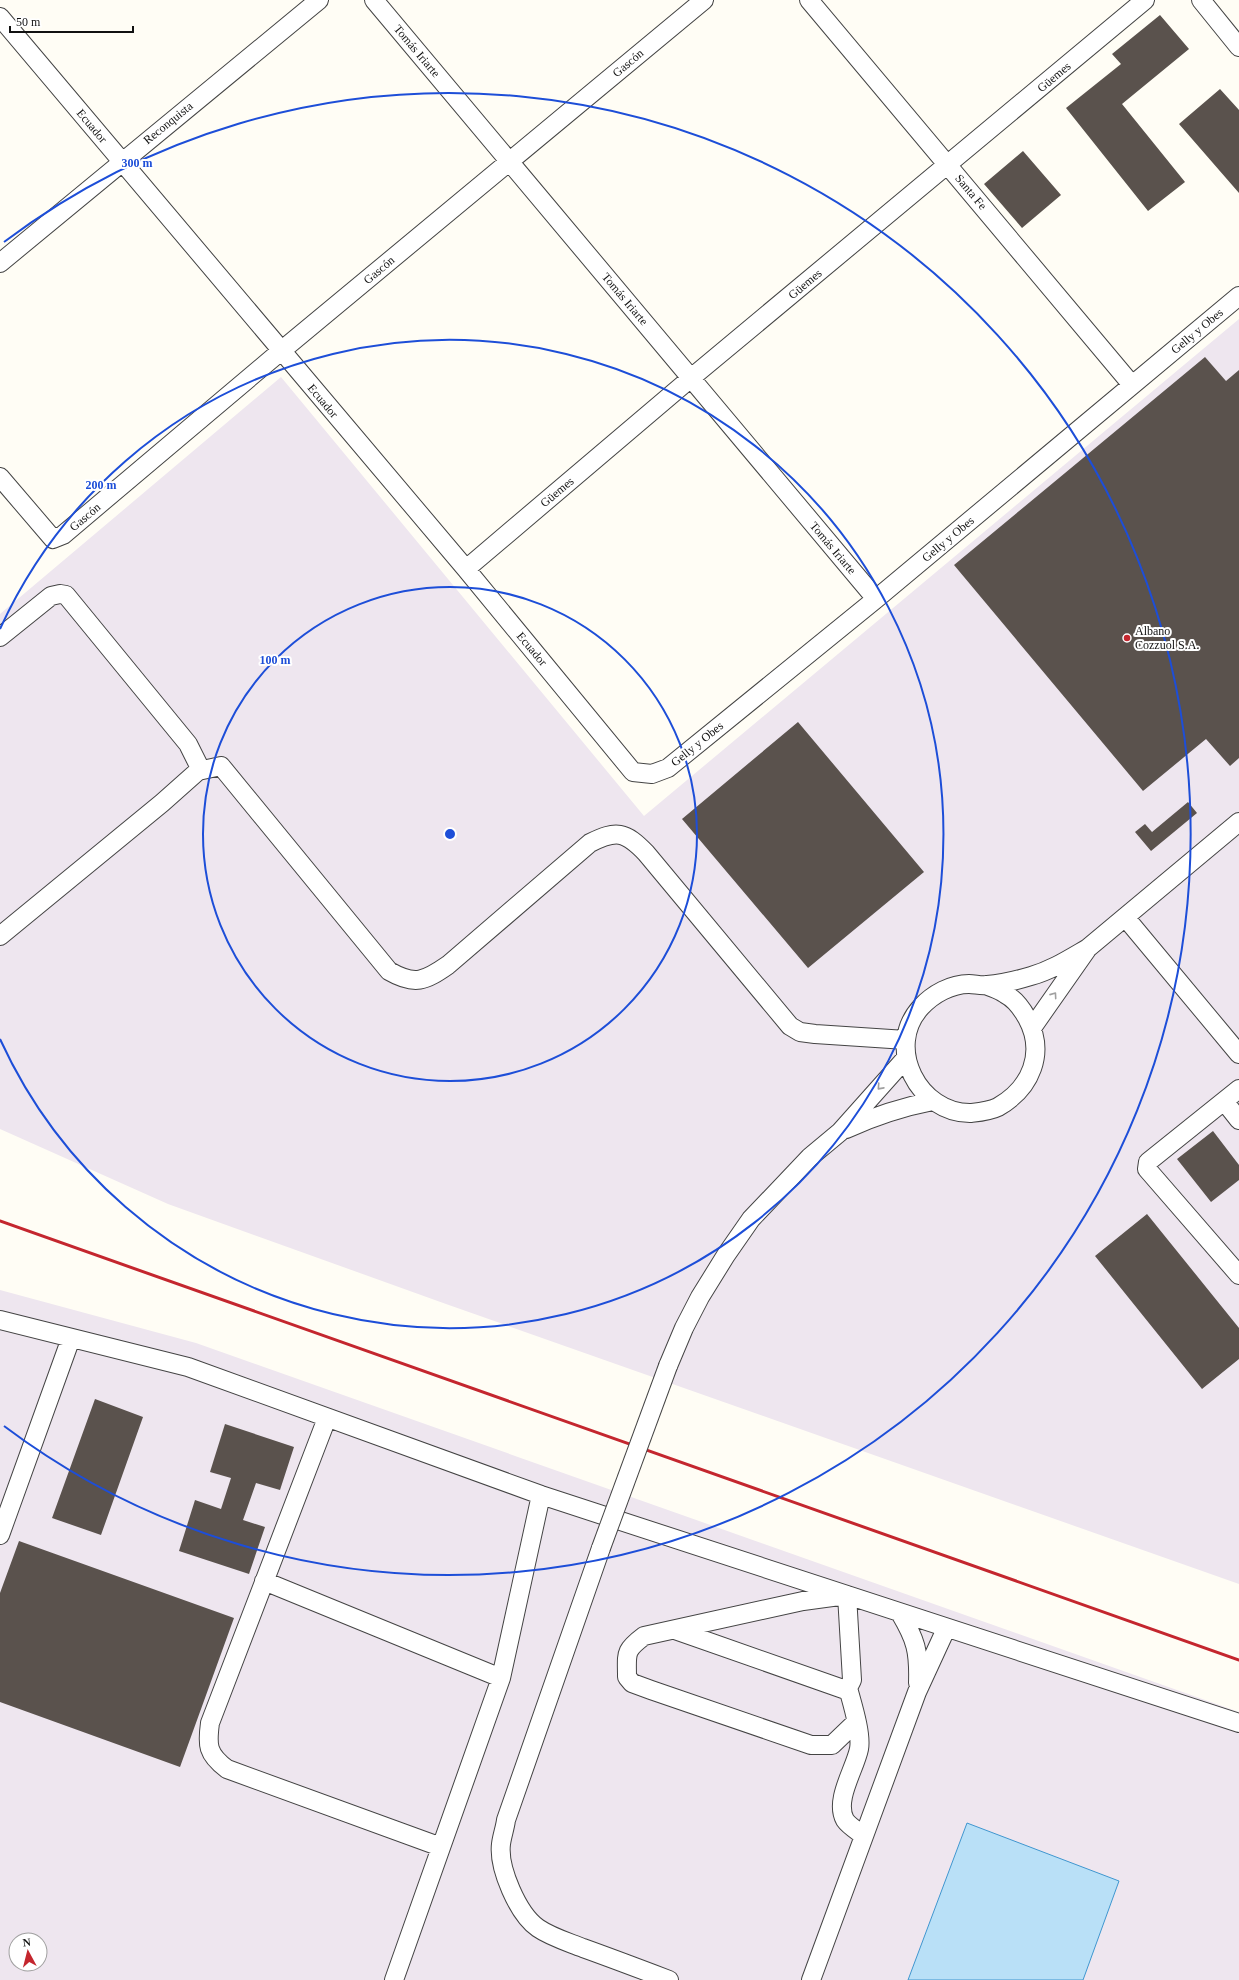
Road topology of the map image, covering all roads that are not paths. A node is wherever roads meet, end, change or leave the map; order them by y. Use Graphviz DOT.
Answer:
graph roads {
  1 [pos="319,0"];
  2 [pos="374,0"];
  3 [pos="704,0"];
  4 [pos="809,0"];
  5 [pos="1145,0"];
  6 [pos="1201,0"];
  7 [pos="0,16"];
  8 [pos="1239,47"];
  9 [pos="122,161"];
  10 [pos="511,161"];
  11 [pos="948,165"];
  12 [pos="0,263"];
  13 [pos="1239,296"];
  14 [pos="281,351"];
  15 [pos="691,378"];
  16 [pos="1132,385"];
  17 [pos="0,478"];
  18 [pos="466,569"];
  19 [pos="876,599"];
  20 [pos="0,637"];
  21 [pos="200,770"];
  22 [pos="652,774"];
  23 [pos="1239,822"];
  24 [pos="1125,917"];
  25 [pos="0,936"];
  26 [pos="1088,948"];
  27 [pos="986,985"];
  28 [pos="1032,1028"];
  29 [pos="906,1040"];
  30 [pos="1239,1054"];
  31 [pos="906,1058"];
  32 [pos="1239,1089"];
  33 [pos="933,1101"];
  34 [pos="1224,1101"];
  35 [pos="1239,1120"];
  36 [pos="840,1132"];
  37 [pos="1239,1275"];
  38 [pos="0,1320"];
  39 [pos="72,1338"];
  40 [pos="327,1418"];
  41 [pos="541,1495"];
  42 [pos="0,1535"];
  43 [pos="264,1581"];
  44 [pos="848,1595"];
  45 [pos="900,1613"];
  46 [pos="946,1629"];
  47 [pos="676,1630"];
  48 [pos="501,1678"];
  49 [pos="848,1688"];
  50 [pos="917,1692"];
  51 [pos="856,1722"];
  52 [pos="1239,1723"];
  53 [pos="864,1836"];
  54 [pos="441,1846"];
  55 [pos="394,1980"];
  56 [pos="669,1980"];
  57 [pos="811,1980"];
  1 -- 9 [label="street, Reconquista"];
  2 -- 10 [label="street, Tomás Iriarte"];
  3 -- 10 [label="street, Gascón"];
  4 -- 11 [label="street, Santa Fe"];
  5 -- 11 [label="street, Güemes"];
  6 -- 8 [label="street"];
  7 -- 9 [label="street, Ecuador"];
  9 -- 12 [label="street, Reconquista"];
  9 -- 14 [label="street, Ecuador"];
  10 -- 14 [label="street, Gascón"];
  10 -- 15 [label="street, Tomás Iriarte"];
  11 -- 15 [label="street, Güemes"];
  11 -- 16 [label="street, Santa Fe"];
  13 -- 16 [label="street, Gelly y Obes"];
  14 -- 17 [label="street, Gascón"];
  14 -- 18 [label="street, Ecuador"];
  15 -- 18 [label="street, Güemes"];
  15 -- 19 [label="street, Tomás Iriarte"];
  16 -- 19 [label="street, Gelly y Obes"];
  18 -- 22 [label="street, Ecuador"];
  19 -- 22 [label="street, Gelly y Obes"];
  20 -- 21 [label="street"];
  21 -- 25 [label="street"];
  21 -- 29 [label="street"];
  23 -- 24 [label="street"];
  24 -- 26 [label="street"];
  24 -- 30 [label="street"];
  26 -- 27 [label="street"];
  28 -- 26 [label="street, one-way"];
  27 -- 28 [label="street"];
  27 -- 29 [label="street"];
  28 -- 33 [label="street"];
  29 -- 31 [label="street"];
  31 -- 33 [label="street"];
  31 -- 36 [label="street, one-way"];
  32 -- 34 [label="street"];
  33 -- 36 [label="street"];
  34 -- 35 [label="street"];
  34 -- 37 [label="street"];
  36 -- 56 [label="street, bridge"];
  38 -- 39 [label="street"];
  39 -- 40 [label="street"];
  39 -- 42 [label="street"];
  40 -- 41 [label="street"];
  40 -- 43 [label="street"];
  41 -- 44 [label="street"];
  41 -- 48 [label="street"];
  43 -- 48 [label="street"];
  43 -- 54 [label="street"];
  44 -- 45 [label="street"];
  44 -- 47 [label="street"];
  44 -- 49 [label="street"];
  45 -- 46 [label="street"];
  45 -- 50 [label="street"];
  46 -- 50 [label="street"];
  46 -- 52 [label="street"];
  47 -- 49 [label="street"];
  47 -- 51 [label="street"];
  48 -- 54 [label="street"];
  49 -- 51 [label="street"];
  50 -- 53 [label="street"];
  51 -- 53 [label="street"];
  53 -- 57 [label="street"];
  54 -- 55 [label="street"];
}
